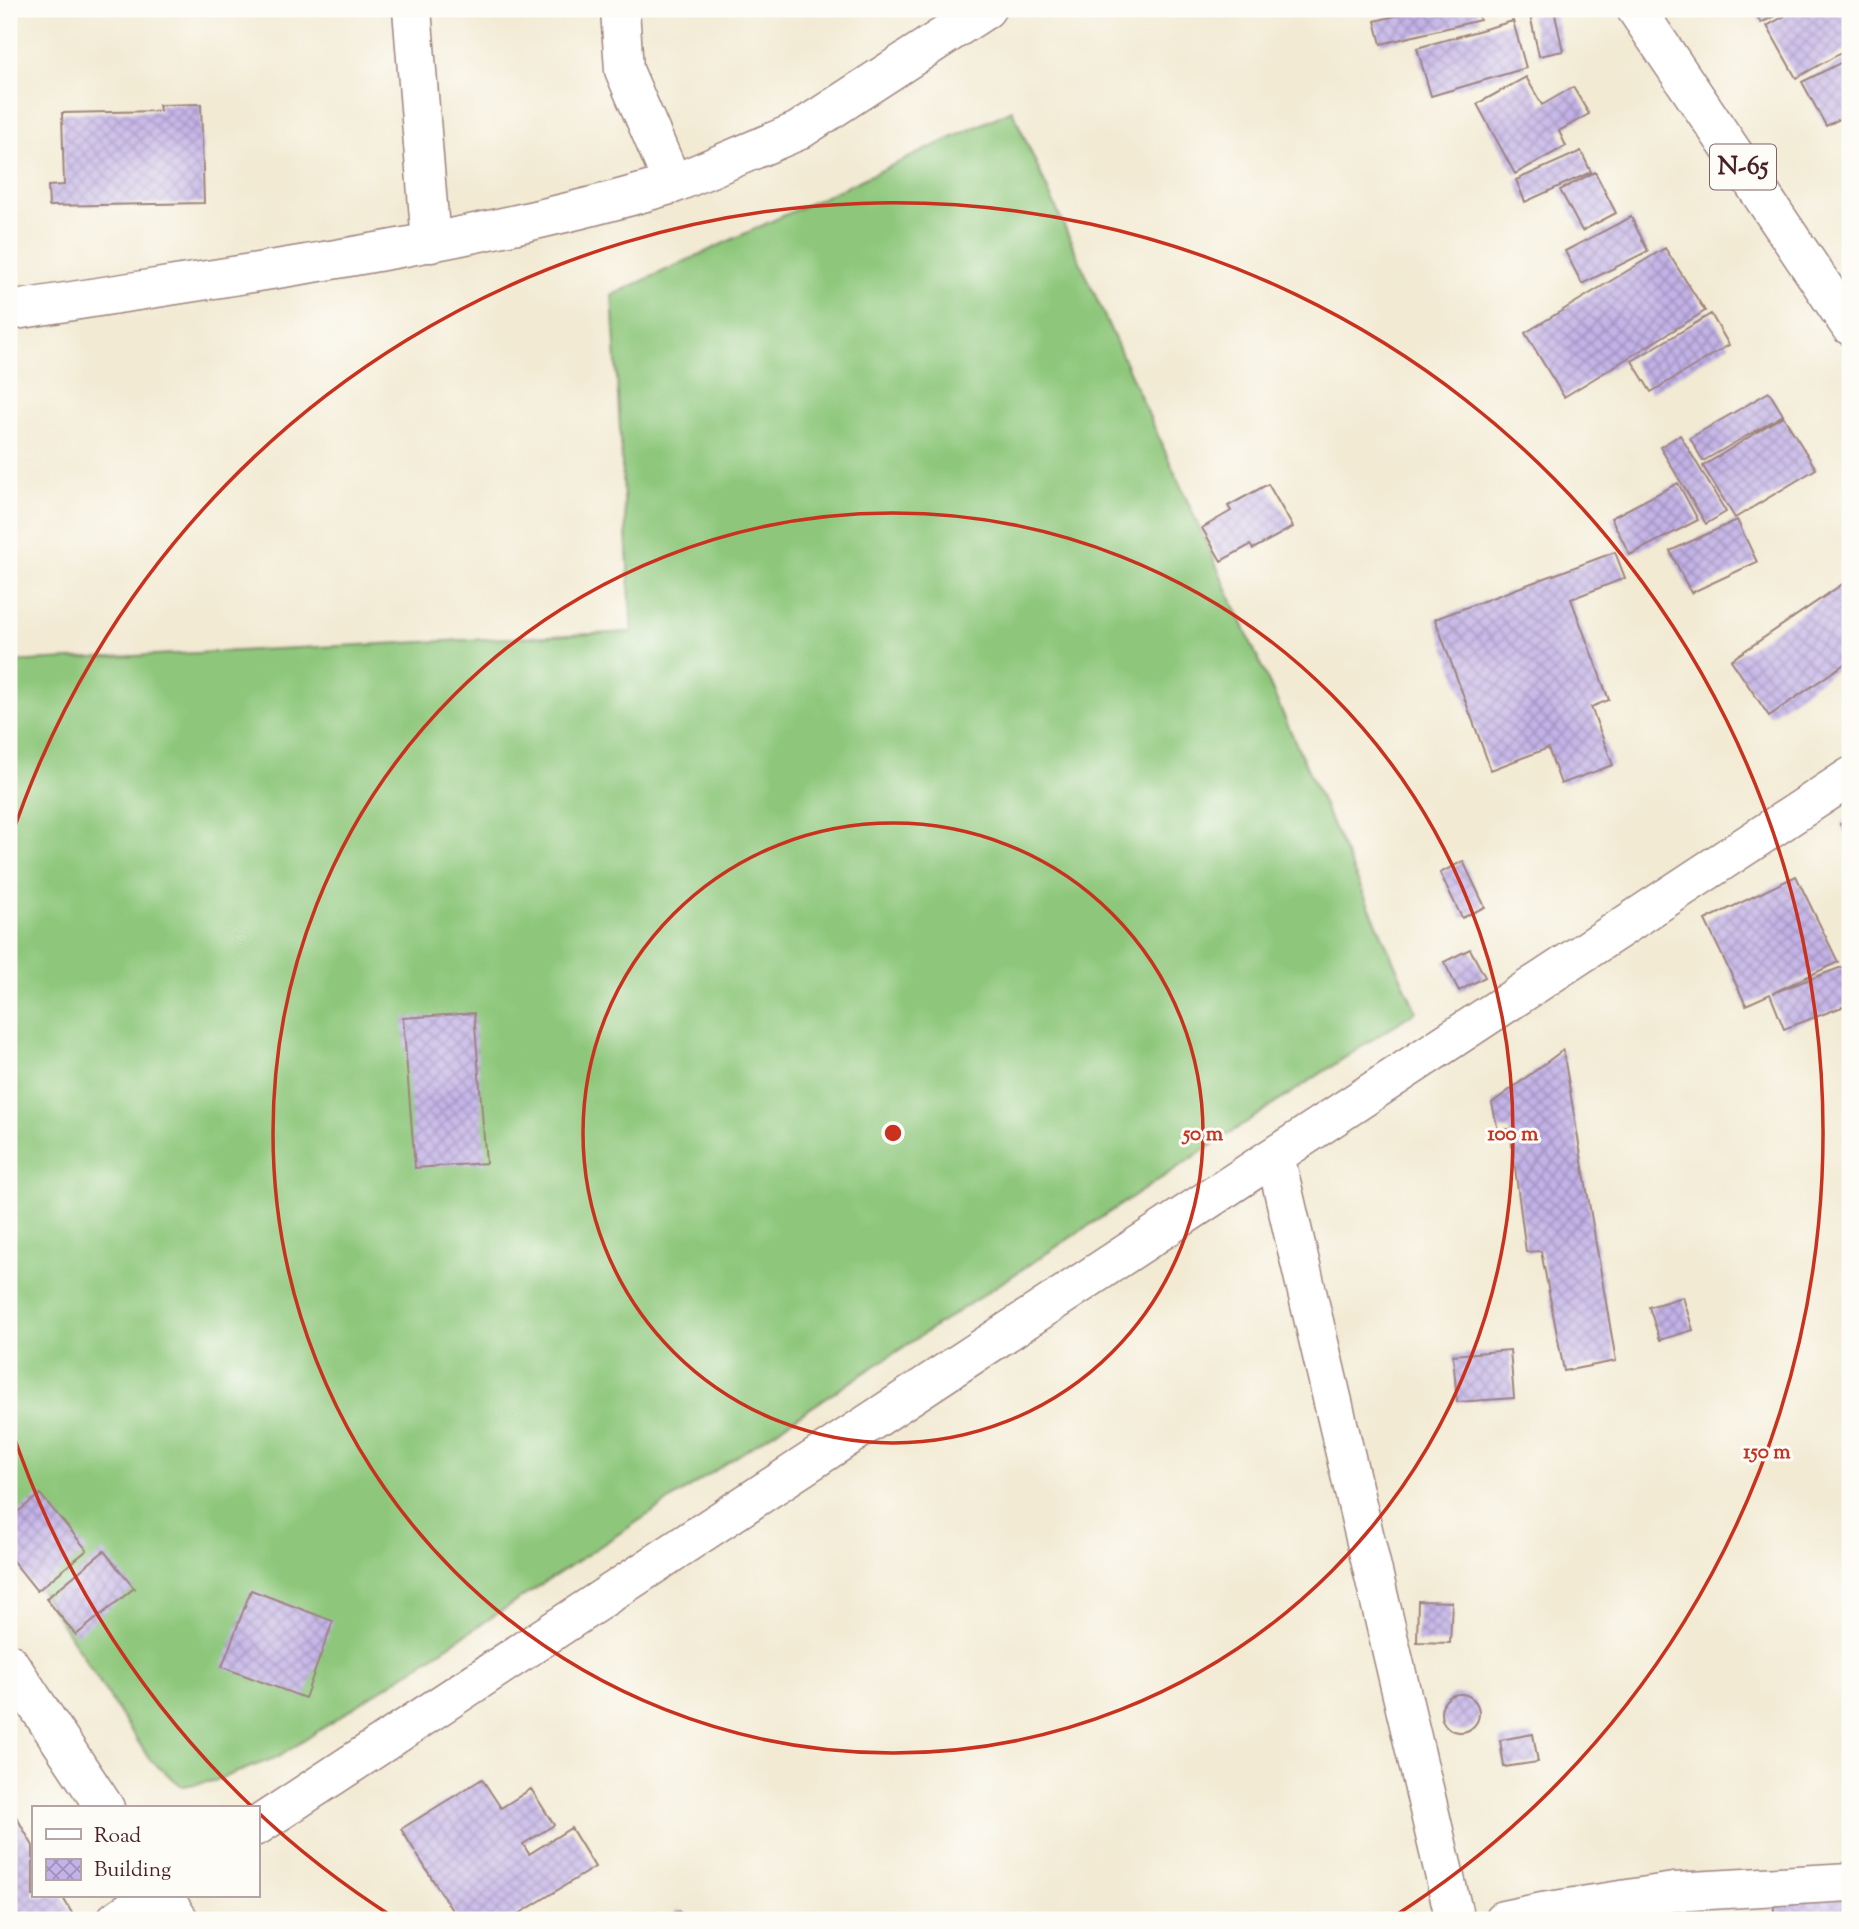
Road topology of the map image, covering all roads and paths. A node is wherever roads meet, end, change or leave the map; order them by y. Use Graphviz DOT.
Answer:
graph roads {
  1 [pos="412,9"];
  2 [pos="620,9"];
  3 [pos="986,9"];
  4 [pos="1636,9"];
  5 [pos="673,184"];
  6 [pos="431,243"];
  7 [pos="9,311"];
  8 [pos="1850,326"];
  9 [pos="1850,777"];
  10 [pos="1275,1156"];
  11 [pos="9,1663"];
  12 [pos="104,1806"];
  13 [pos="259,1825"];
  14 [pos="1850,1882"];
  15 [pos="149,1898"];
  16 [pos="164,1898"];
  17 [pos="1543,1916"];
  18 [pos="116,1920"];
  19 [pos="179,1920"];
  20 [pos="1455,1920"];
  21 [pos="1503,1920"];
  1 -- 6 [label="main road"];
  2 -- 5 [label="main road"];
  3 -- 5 [label="main road"];
  4 -- 8 [label="main road, N-65"];
  5 -- 6 [label="main road"];
  6 -- 7 [label="main road"];
  9 -- 10 [label="main road"];
  10 -- 13 [label="main road"];
  10 -- 20 [label="main road"];
  11 -- 12 [label="main road"];
  14 -- 17 [label="main road"];
  15 -- 18 [label="main road"];
  16 -- 19 [label="main road"];
  17 -- 21 [label="main road"];
}
